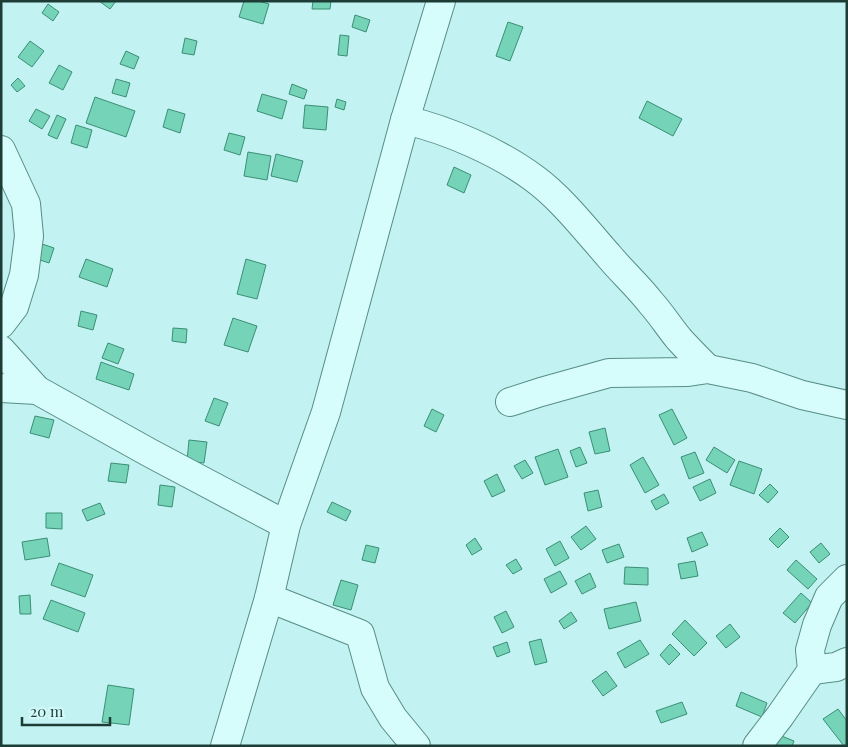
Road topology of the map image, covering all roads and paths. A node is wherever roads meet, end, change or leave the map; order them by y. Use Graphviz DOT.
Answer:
graph roads {
  1 [pos="442,1"];
  2 [pos="404,120"];
  3 [pos="1,150"];
  4 [pos="1,324"];
  5 [pos="1,350"];
  6 [pos="708,369"];
  7 [pos="1,388"];
  8 [pos="38,390"];
  9 [pos="510,402"];
  10 [pos="847,405"];
  11 [pos="286,525"];
  12 [pos="847,578"];
  13 [pos="269,598"];
  14 [pos="847,662"];
  15 [pos="812,670"];
  16 [pos="225,746"];
  17 [pos="416,746"];
  18 [pos="757,746"];
  1 -- 2 [label="street"];
  2 -- 6 [label="street"];
  2 -- 11 [label="street"];
  3 -- 4 [label="street"];
  5 -- 8 [label="street"];
  6 -- 9 [label="street"];
  6 -- 10 [label="street"];
  7 -- 8 [label="street"];
  8 -- 11 [label="street"];
  11 -- 13 [label="street"];
  12 -- 15 [label="street"];
  13 -- 16 [label="street"];
  13 -- 17 [label="street"];
  14 -- 15 [label="street"];
  15 -- 18 [label="street"];
}
